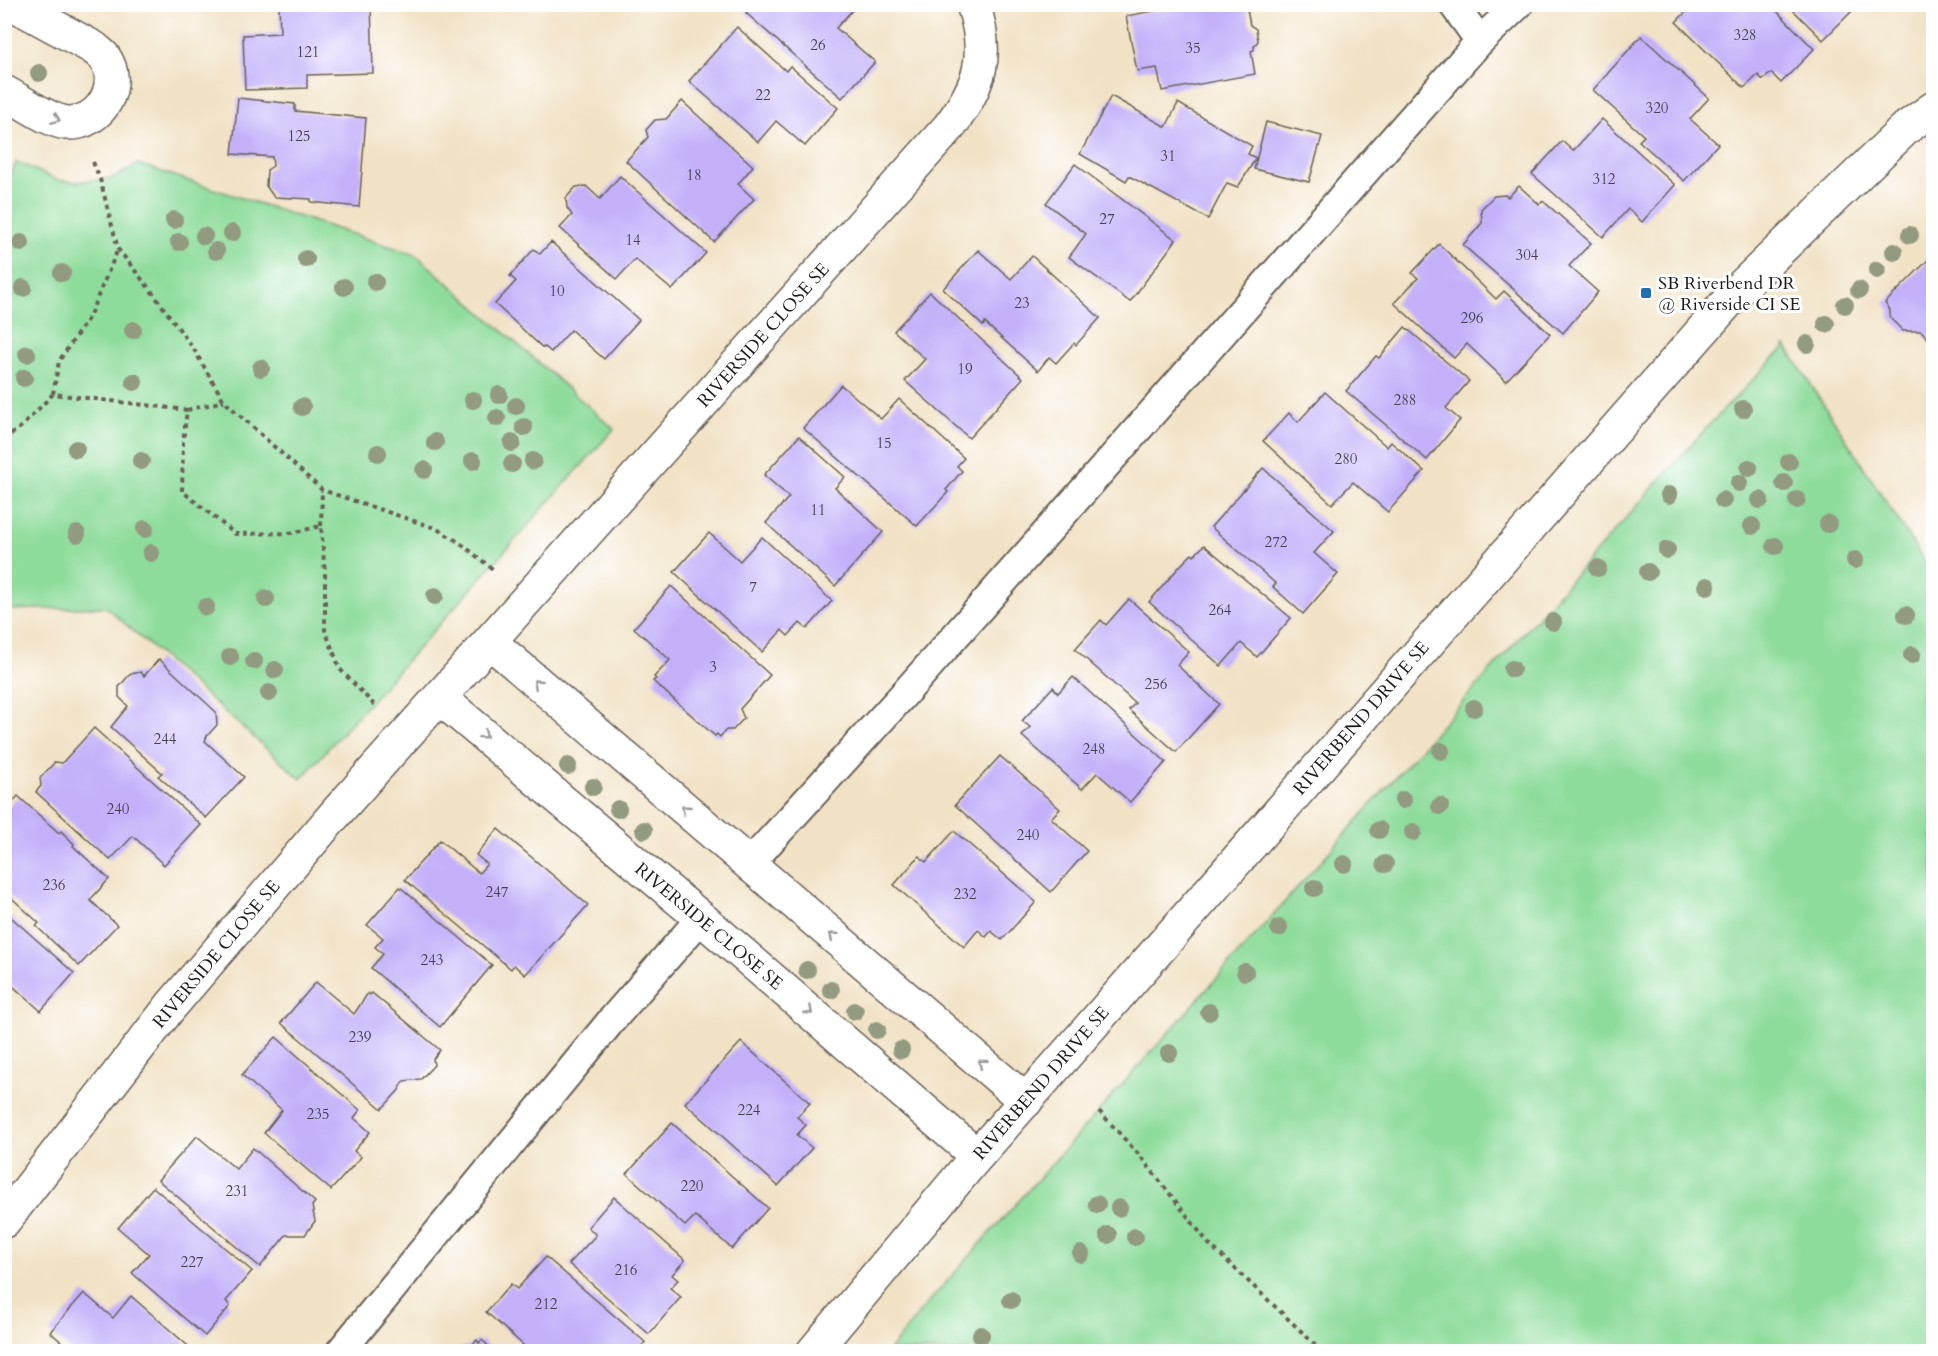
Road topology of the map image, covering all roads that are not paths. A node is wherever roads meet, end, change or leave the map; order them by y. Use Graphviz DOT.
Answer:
graph roads {
  1 [pos="13,4"];
  2 [pos="973,4"];
  3 [pos="1453,4"];
  4 [pos="1519,4"];
  5 [pos="1480,41"];
  6 [pos="4,92"];
  7 [pos="1934,108"];
  8 [pos="490,642"];
  9 [pos="440,698"];
  10 [pos="749,864"];
  11 [pos="701,918"];
  12 [pos="1026,1101"];
  13 [pos="977,1156"];
  14 [pos="4,1221"];
  15 [pos="340,1352"];
  16 [pos="813,1352"];
  6 -- 1 [label="street, one-way"];
  2 -- 8 [label="street, RIVERSIDE CLOSE SE"];
  3 -- 5 [label="lane"];
  4 -- 5 [label="lane"];
  5 -- 10 [label="lane"];
  7 -- 12 [label="street, RIVERBEND DRIVE SE"];
  8 -- 9 [label="street, RIVERSIDE CLOSE SE"];
  10 -- 8 [label="street, one-way"];
  9 -- 11 [label="street, RIVERSIDE CLOSE SE, one-way"];
  9 -- 14 [label="street, RIVERSIDE CLOSE SE"];
  12 -- 10 [label="street, one-way"];
  11 -- 13 [label="street, RIVERSIDE CLOSE SE, one-way"];
  11 -- 15 [label="lane"];
  12 -- 13 [label="street, RIVERBEND DRIVE SE"];
  13 -- 16 [label="street, RIVERBEND DRIVE SE"];
}
